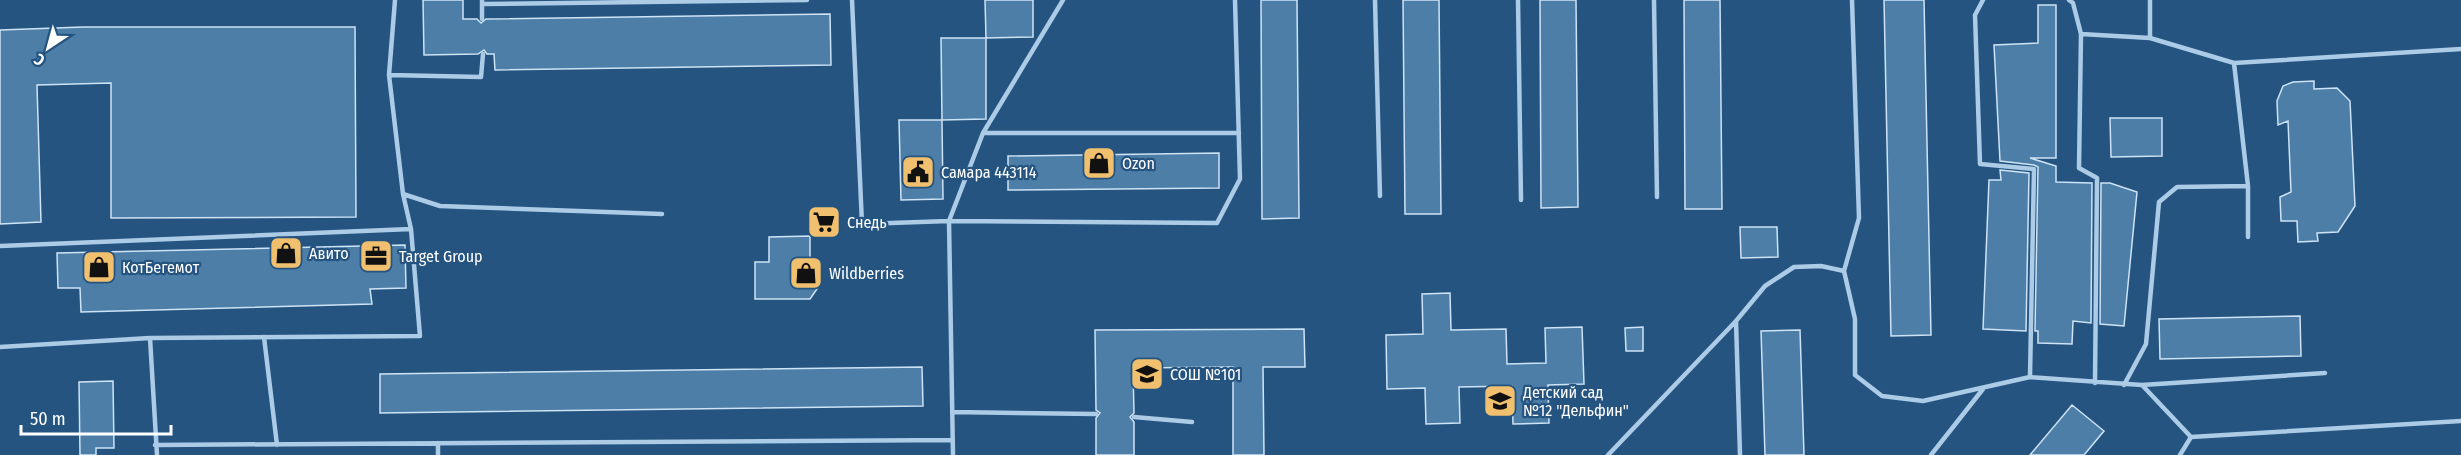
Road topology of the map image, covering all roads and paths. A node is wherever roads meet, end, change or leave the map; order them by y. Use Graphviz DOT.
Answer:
graph roads {
  1 [pos="395,0"];
  2 [pos="807,0"];
  3 [pos="852,0"];
  4 [pos="1063,0"];
  5 [pos="1235,0"];
  6 [pos="1375,0"];
  7 [pos="1518,0"];
  8 [pos="1654,0"];
  9 [pos="1852,0"];
  10 [pos="1983,0"];
  11 [pos="2069,0"];
  12 [pos="2150,0"];
  13 [pos="482,2"];
  14 [pos="482,19"];
  15 [pos="2081,34"];
  16 [pos="2150,38"];
  17 [pos="2461,49"];
  18 [pos="483,54"];
  19 [pos="2234,63"];
  20 [pos="389,75"];
  21 [pos="983,133"];
  22 [pos="1239,133"];
  23 [pos="2248,186"];
  24 [pos="403,194"];
  25 [pos="1380,196"];
  26 [pos="1657,197"];
  27 [pos="1521,200"];
  28 [pos="662,214"];
  29 [pos="949,221"];
  30 [pos="411,229"];
  31 [pos="2248,237"];
  32 [pos="0,246"];
  33 [pos="1844,271"];
  34 [pos="1736,321"];
  35 [pos="264,337"];
  36 [pos="150,338"];
  37 [pos="0,347"];
  38 [pos="2325,373"];
  39 [pos="2030,377"];
  40 [pos="2095,382"];
  41 [pos="2124,385"];
  42 [pos="2142,385"];
  43 [pos="1983,389"];
  44 [pos="952,412"];
  45 [pos="1096,414"];
  46 [pos="1134,417"];
  47 [pos="2461,421"];
  48 [pos="1192,423"];
  49 [pos="2190,437"];
  50 [pos="953,440"];
  51 [pos="438,443"];
  52 [pos="155,445"];
  53 [pos="277,445"];
  54 [pos="156,455"];
  55 [pos="438,455"];
  56 [pos="953,455"];
  57 [pos="1608,455"];
  58 [pos="1740,455"];
  59 [pos="1931,455"];
  60 [pos="2180,455"];
  1 -- 20 [label="lane"];
  2 -- 13 [label="lane"];
  3 -- 29 [label="lane"];
  4 -- 21 [label="lane"];
  5 -- 22 [label="lane"];
  6 -- 25 [label="lane"];
  7 -- 27 [label="lane"];
  8 -- 26 [label="lane"];
  9 -- 33 [label="lane"];
  10 -- 39 [label="lane"];
  11 -- 15 [label="lane"];
  12 -- 16 [label="lane"];
  13 -- 14 [label="lane"];
  15 -- 16 [label="lane"];
  15 -- 40 [label="lane"];
  16 -- 19 [label="lane"];
  17 -- 19 [label="lane"];
  18 -- 20 [label="lane"];
  19 -- 23 [label="lane"];
  20 -- 24 [label="lane"];
  21 -- 22 [label="lane"];
  21 -- 29 [label="lane"];
  22 -- 29 [label="lane"];
  23 -- 31 [label="lane"];
  23 -- 41 [label="lane"];
  24 -- 28 [label="lane"];
  24 -- 30 [label="lane"];
  29 -- 44 [label="lane"];
  30 -- 32 [label="lane"];
  30 -- 35 [label="lane"];
  33 -- 34 [label="lane"];
  33 -- 43 [label="lane"];
  34 -- 57 [label="lane"];
  34 -- 58 [label="lane"];
  35 -- 36 [label="lane"];
  35 -- 53 [label="lane"];
  36 -- 37 [label="lane"];
  36 -- 52 [label="lane"];
  38 -- 42 [label="lane"];
  39 -- 40 [label="lane"];
  39 -- 43 [label="lane"];
  40 -- 41 [label="lane"];
  41 -- 42 [label="lane"];
  42 -- 49 [label="lane"];
  43 -- 59 [label="lane"];
  44 -- 45 [label="lane"];
  44 -- 50 [label="lane"];
  46 -- 48 [label="lane"];
  47 -- 49 [label="lane"];
  49 -- 60 [label="lane"];
  50 -- 51 [label="lane"];
  50 -- 56 [label="lane"];
  51 -- 53 [label="lane"];
  51 -- 55 [label="lane"];
  52 -- 53 [label="lane"];
  52 -- 54 [label="lane"];
}
